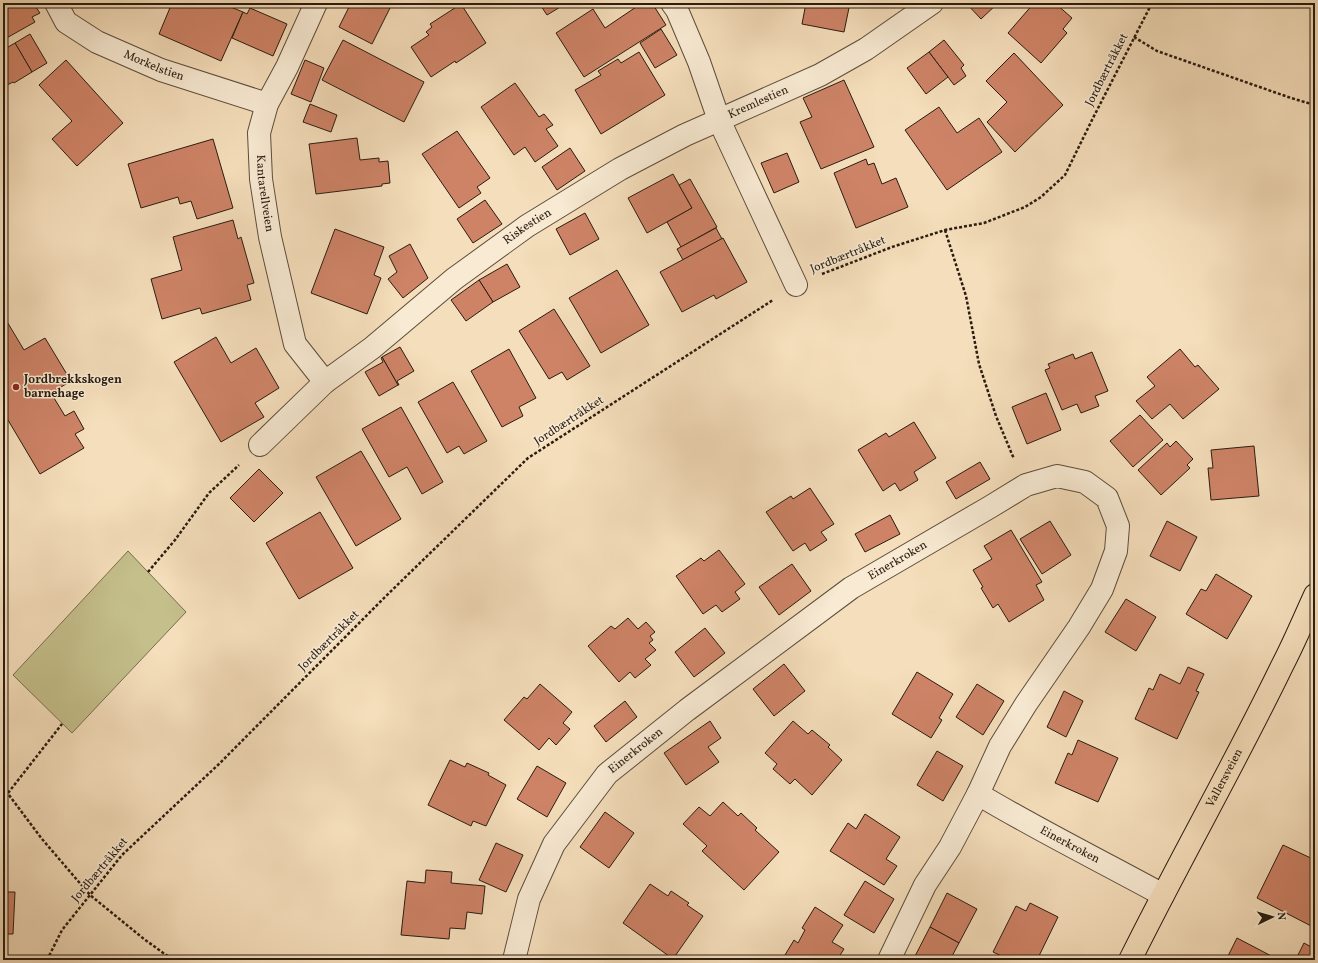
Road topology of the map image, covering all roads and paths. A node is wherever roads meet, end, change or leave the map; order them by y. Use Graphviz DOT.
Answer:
graph roads {
  1 [pos="56,3"];
  2 [pos="316,3"];
  3 [pos="672,3"];
  4 [pos="932,3"];
  5 [pos="1152,3"];
  6 [pos="1134,37"];
  7 [pos="267,104"];
  8 [pos="1315,105"];
  9 [pos="719,120"];
  10 [pos="945,230"];
  11 [pos="796,285"];
  12 [pos="325,382"];
  13 [pos="260,444"];
  14 [pos="1026,485"];
  15 [pos="148,572"];
  16 [pos="1315,595"];
  17 [pos="62,724"];
  18 [pos="3,787"];
  19 [pos="8,793"];
  20 [pos="978,794"];
  21 [pos="90,895"];
  22 [pos="1163,895"];
  23 [pos="47,960"];
  24 [pos="173,960"];
  25 [pos="514,960"];
  26 [pos="889,960"];
  27 [pos="1130,960"];
  1 -- 7 [label="street, Morkelstien"];
  2 -- 7 [label="street, Kantarellveien"];
  3 -- 9 [label="street"];
  4 -- 9 [label="street, Kremlestien"];
  5 -- 6 [label="path, Jordbærtråkket"];
  6 -- 8 [label="path"];
  6 -- 10 [label="path, Jordbærtråkket"];
  7 -- 12 [label="street, Kantarellveien"];
  9 -- 11 [label="street, Kremlestien"];
  9 -- 12 [label="street, Riskestien"];
  10 -- 11 [label="path, Jordbærtråkket"];
  10 -- 14 [label="path"];
  11 -- 21 [label="path, Jordbærtråkket"];
  12 -- 13 [label="street, Riskestien"];
  13 -- 15 [label="path"];
  14 -- 20 [label="street, Einerkroken"];
  14 -- 25 [label="street, Einerkroken"];
  16 -- 22 [label="main road, Vallersveien"];
  17 -- 19 [label="path"];
  18 -- 19 [label="path"];
  19 -- 21 [label="path"];
  20 -- 22 [label="street, Einerkroken"];
  20 -- 26 [label="street, Einerkroken"];
  21 -- 23 [label="path, Jordbærtråkket"];
  21 -- 24 [label="path"];
  22 -- 27 [label="main road, Vallersveien"];
}
